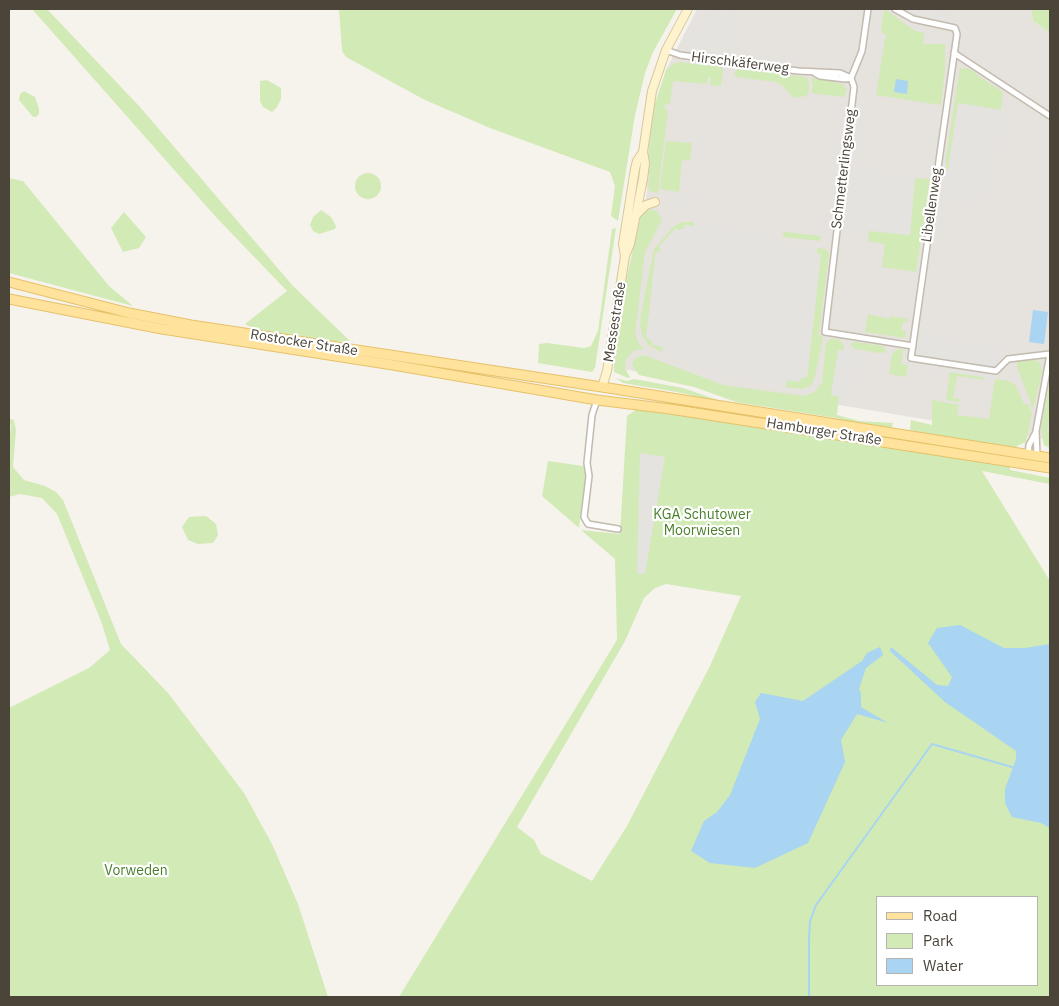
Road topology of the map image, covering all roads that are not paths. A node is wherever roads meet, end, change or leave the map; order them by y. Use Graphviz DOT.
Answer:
graph roads {
  1 [pos="688,9"];
  2 [pos="868,9"];
  3 [pos="895,9"];
  4 [pos="666,50"];
  5 [pos="954,53"];
  6 [pos="852,78"];
  7 [pos="1050,116"];
  8 [pos="643,152"];
  9 [pos="655,202"];
  10 [pos="635,216"];
  11 [pos="625,256"];
  12 [pos="9,282"];
  13 [pos="9,298"];
  14 [pos="913,346"];
  15 [pos="1050,354"];
  16 [pos="602,387"];
  17 [pos="597,400"];
  18 [pos="1036,431"];
  19 [pos="1032,456"];
  20 [pos="1050,458"];
  21 [pos="1031,466"];
  22 [pos="1050,468"];
  23 [pos="618,528"];
  1 -- 4 [label="main road, Messestraße"];
  2 -- 6 [label="street, Schmetterlingsweg"];
  3 -- 5 [label="street, Libellenweg"];
  4 -- 6 [label="street, Hirschkäferweg"];
  4 -- 8 [label="main road, Messestraße"];
  5 -- 7 [label="street"];
  5 -- 14 [label="street, Libellenweg"];
  6 -- 14 [label="street, Schmetterlingsweg"];
  8 -- 10 [label="main road, Messestraße"];
  8 -- 11 [label="main road, Messestraße"];
  9 -- 10 [label="main road"];
  10 -- 11 [label="main road, Messestraße"];
  11 -- 16 [label="main road, Messestraße"];
  12 -- 16 [label="main road, Rostocker Straße"];
  13 -- 17 [label="main road, Rostocker Straße"];
  14 -- 15 [label="street, Libellenweg"];
  15 -- 18 [label="street"];
  16 -- 17 [label="main road"];
  16 -- 19 [label="main road, Hamburger Straße"];
  17 -- 21 [label="main road, Hamburger Straße"];
  17 -- 23 [label="street"];
  18 -- 19 [label="street"];
  18 -- 19 [label="street"];
  19 -- 20 [label="main road, Hamburger Straße"];
  19 -- 21 [label="main road"];
  21 -- 22 [label="main road, Hamburger Straße"];
}
